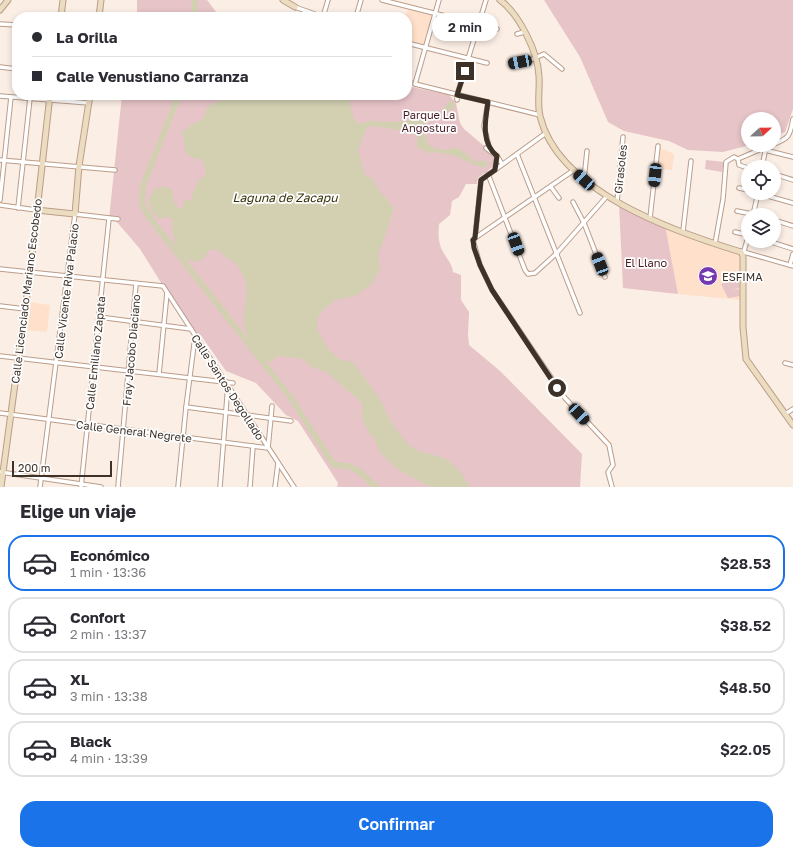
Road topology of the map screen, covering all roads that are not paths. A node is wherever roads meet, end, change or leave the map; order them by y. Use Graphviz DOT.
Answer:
graph roads {
  1 [pos="8,0"];
  2 [pos="63,0"];
  3 [pos="101,0"];
  4 [pos="328,0"];
  5 [pos="361,0"];
  6 [pos="384,0"];
  7 [pos="439,0"];
  8 [pos="486,0"];
  9 [pos="500,0"];
  10 [pos="287,1"];
  11 [pos="295,7"];
  12 [pos="0,10"];
  13 [pos="62,12"];
  14 [pos="100,12"];
  15 [pos="309,12"];
  16 [pos="324,12"];
  17 [pos="357,12"];
  18 [pos="435,14"];
  19 [pos="0,24"];
  20 [pos="12,25"];
  21 [pos="478,25"];
  22 [pos="497,29"];
  23 [pos="524,32"];
  24 [pos="517,34"];
  25 [pos="412,44"];
  26 [pos="425,48"];
  27 [pos="536,58"];
  28 [pos="468,59"];
  29 [pos="487,63"];
  30 [pos="512,64"];
  31 [pos="0,67"];
  32 [pos="12,68"];
  33 [pos="562,69"];
  34 [pos="457,95"];
  35 [pos="0,96"];
  36 [pos="11,97"];
  37 [pos="30,100"];
  38 [pos="50,100"];
  39 [pos="73,100"];
  40 [pos="458,100"];
  41 [pos="89,102"];
  42 [pos="488,102"];
  43 [pos="540,116"];
  44 [pos="793,119"];
  45 [pos="546,133"];
  46 [pos="791,133"];
  47 [pos="623,137"];
  48 [pos="781,142"];
  49 [pos="658,146"];
  50 [pos="486,148"];
  51 [pos="490,151"];
  52 [pos="587,151"];
  53 [pos="756,152"];
  54 [pos="778,152"];
  55 [pos="517,154"];
  56 [pos="497,156"];
  57 [pos="793,157"];
  58 [pos="738,159"];
  59 [pos="2,160"];
  60 [pos="691,161"];
  61 [pos="23,162"];
  62 [pos="42,164"];
  63 [pos="502,164"];
  64 [pos="79,166"];
  65 [pos="741,166"];
  66 [pos="115,170"];
  67 [pos="495,170"];
  68 [pos="574,170"];
  69 [pos="488,174"];
  70 [pos="781,176"];
  71 [pos="584,180"];
  72 [pos="793,180"];
  73 [pos="551,187"];
  74 [pos="607,196"];
  75 [pos="535,198"];
  76 [pos="559,198"];
  77 [pos="0,200"];
  78 [pos="781,200"];
  79 [pos="573,202"];
  80 [pos="617,202"];
  81 [pos="793,203"];
  82 [pos="0,205"];
  83 [pos="18,208"];
  84 [pos="36,210"];
  85 [pos="737,211"];
  86 [pos="741,212"];
  87 [pos="75,214"];
  88 [pos="109,218"];
  89 [pos="506,218"];
  90 [pos="650,218"];
  91 [pos="118,219"];
  92 [pos="781,222"];
  93 [pos="584,223"];
  94 [pos="793,226"];
  95 [pos="683,231"];
  96 [pos="735,232"];
  97 [pos="741,234"];
  98 [pos="475,238"];
  99 [pos="715,244"];
  100 [pos="781,245"];
  101 [pos="744,248"];
  102 [pos="793,249"];
  103 [pos="557,253"];
  104 [pos="743,253"];
  105 [pos="793,254"];
  106 [pos="792,265"];
  107 [pos="0,269"];
  108 [pos="30,273"];
  109 [pos="67,277"];
  110 [pos="605,277"];
  111 [pos="103,281"];
  112 [pos="136,284"];
  113 [pos="167,293"];
  114 [pos="0,306"];
  115 [pos="25,309"];
  116 [pos="580,313"];
  117 [pos="99,317"];
  118 [pos="134,322"];
  119 [pos="164,325"];
  120 [pos="191,329"];
  121 [pos="195,336"];
  122 [pos="0,356"];
  123 [pos="18,358"];
  124 [pos="57,362"];
  125 [pos="785,363"];
  126 [pos="793,365"];
  127 [pos="94,367"];
  128 [pos="129,370"];
  129 [pos="159,374"];
  130 [pos="190,378"];
  131 [pos="226,383"];
  132 [pos="233,383"];
  133 [pos="272,406"];
  134 [pos="186,407"];
  135 [pos="793,409"];
  136 [pos="226,412"];
  137 [pos="0,413"];
  138 [pos="10,414"];
  139 [pos="785,414"];
  140 [pos="247,415"];
  141 [pos="271,418"];
  142 [pos="49,420"];
  143 [pos="291,421"];
  144 [pos="87,424"];
  145 [pos="793,425"];
  146 [pos="124,430"];
  147 [pos="184,437"];
  148 [pos="223,442"];
  149 [pos="253,446"];
  150 [pos="268,448"];
  151 [pos="278,463"];
  152 [pos="1,473"];
  153 [pos="41,478"];
  154 [pos="81,486"];
  155 [pos="1,487"];
  156 [pos="40,487"];
  157 [pos="101,487"];
  158 [pos="118,487"];
  159 [pos="178,487"];
  160 [pos="220,487"];
  161 [pos="250,487"];
  162 [pos="275,487"];
  163 [pos="294,487"];
  164 [pos="612,487"];
  1 -- 12 [label="main road"];
  2 -- 13 [label="main road"];
  3 -- 14 [label="main road"];
  4 -- 16 [label="street"];
  5 -- 17 [label="street"];
  6 -- 18 [label="street"];
  7 -- 18 [label="street"];
  8 -- 21 [label="street"];
  9 -- 23 [label="main road"];
  10 -- 11 [label="main road"];
  11 -- 15 [label="street"];
  18 -- 21 [label="street"];
  18 -- 26 [label="street"];
  19 -- 20 [label="street"];
  21 -- 22 [label="street"];
  21 -- 28 [label="street"];
  23 -- 24 [label="street"];
  23 -- 27 [label="main road"];
  25 -- 26 [label="street"];
  26 -- 28 [label="street"];
  26 -- 34 [label="street"];
  27 -- 30 [label="street"];
  27 -- 33 [label="street"];
  27 -- 43 [label="main road"];
  28 -- 29 [label="street"];
  28 -- 34 [label="street"];
  31 -- 32 [label="street"];
  34 -- 40 [label="street"];
  34 -- 42 [label="street"];
  35 -- 36 [label="street"];
  36 -- 59 [label="street"];
  37 -- 61 [label="street"];
  38 -- 62 [label="main road, Calle Licenciado Mariano Escobedo"];
  39 -- 41 [label="street"];
  41 -- 64 [label="main road, Calle Vicente Riva Palacio"];
  42 -- 43 [label="street"];
  42 -- 51 [label="street"];
  43 -- 45 [label="main road"];
  44 -- 46 [label="street"];
  45 -- 55 [label="street"];
  45 -- 68 [label="main road"];
  46 -- 48 [label="street"];
  47 -- 80 [label="street, Girasoles"];
  49 -- 90 [label="street"];
  50 -- 51 [label="street"];
  51 -- 56 [label="street"];
  52 -- 71 [label="street"];
  53 -- 58 [label="street"];
  54 -- 57 [label="street"];
  55 -- 63 [label="street"];
  55 -- 75 [label="street"];
  56 -- 63 [label="street"];
  56 -- 67 [label="street"];
  58 -- 65 [label="street"];
  58 -- 99 [label="street"];
  59 -- 61 [label="street"];
  59 -- 77 [label="street"];
  60 -- 95 [label="street"];
  61 -- 62 [label="street"];
  61 -- 83 [label="street"];
  62 -- 64 [label="street"];
  62 -- 84 [label="main road, Calle Licenciado Mariano Escobedo"];
  63 -- 67 [label="street"];
  64 -- 66 [label="street"];
  64 -- 87 [label="main road, Calle Vicente Riva Palacio"];
  67 -- 69 [label="street"];
  68 -- 71 [label="main road"];
  68 -- 73 [label="street"];
  69 -- 89 [label="street"];
  69 -- 98 [label="street"];
  70 -- 72 [label="street"];
  71 -- 74 [label="main road"];
  73 -- 75 [label="street"];
  73 -- 76 [label="street"];
  74 -- 80 [label="main road"];
  74 -- 93 [label="street"];
  75 -- 89 [label="street"];
  75 -- 103 [label="street"];
  78 -- 81 [label="street"];
  79 -- 93 [label="street"];
  80 -- 90 [label="main road"];
  82 -- 83 [label="street"];
  83 -- 84 [label="street"];
  84 -- 87 [label="main road"];
  84 -- 108 [label="main road, Calle Licenciado Mariano Escobedo"];
  85 -- 86 [label="street"];
  87 -- 88 [label="street"];
  87 -- 109 [label="street, Calle Vicente Riva Palacio"];
  88 -- 91 [label="street"];
  88 -- 111 [label="street, Calle Emiliano Zapata"];
  89 -- 98 [label="street"];
  89 -- 103 [label="street"];
  90 -- 95 [label="main road"];
  92 -- 94 [label="street"];
  93 -- 103 [label="street"];
  93 -- 110 [label="street"];
  95 -- 99 [label="main road"];
  96 -- 97 [label="street"];
  98 -- 164 [label="street"];
  99 -- 104 [label="main road"];
  100 -- 102 [label="street"];
  101 -- 104 [label="street"];
  103 -- 116 [label="street"];
  104 -- 106 [label="street"];
  104 -- 139 [label="main road"];
  105 -- 106 [label="street"];
  107 -- 108 [label="street"];
  108 -- 109 [label="street"];
  108 -- 115 [label="main road, Calle Licenciado Mariano Escobedo"];
  109 -- 111 [label="street"];
  109 -- 124 [label="street, Calle Vicente Riva Palacio"];
  111 -- 112 [label="street"];
  111 -- 117 [label="street, Calle Emiliano Zapata"];
  112 -- 113 [label="street, Calle Santos Degollado"];
  112 -- 118 [label="street, Fray Jacobo Diaciano"];
  113 -- 119 [label="street"];
  113 -- 120 [label="street, Calle Santos Degollado"];
  114 -- 115 [label="street"];
  115 -- 123 [label="main road, Calle Licenciado Mariano Escobedo"];
  117 -- 118 [label="street"];
  117 -- 127 [label="street, Calle Emiliano Zapata"];
  118 -- 119 [label="street"];
  118 -- 128 [label="street, Fray Jacobo Diaciano"];
  119 -- 120 [label="street"];
  119 -- 129 [label="street"];
  120 -- 121 [label="street, Calle Santos Degollado"];
  121 -- 130 [label="street"];
  121 -- 131 [label="street, Calle Santos Degollado"];
  122 -- 123 [label="street"];
  123 -- 124 [label="street"];
  123 -- 138 [label="main road, Calle Licenciado Mariano Escobedo"];
  124 -- 127 [label="street"];
  124 -- 142 [label="street, Calle Vicente Riva Palacio"];
  125 -- 126 [label="street"];
  127 -- 128 [label="street"];
  127 -- 144 [label="street, Calle Emiliano Zapata"];
  128 -- 129 [label="street"];
  128 -- 146 [label="street, Fray Jacobo Diaciano"];
  129 -- 130 [label="street"];
  130 -- 131 [label="street"];
  130 -- 134 [label="street"];
  131 -- 132 [label="street"];
  131 -- 136 [label="street"];
  131 -- 140 [label="street, Calle Santos Degollado"];
  133 -- 141 [label="street"];
  134 -- 136 [label="street"];
  134 -- 147 [label="street"];
  135 -- 139 [label="street"];
  136 -- 140 [label="street"];
  136 -- 148 [label="street"];
  137 -- 138 [label="street, Calle General Negrete"];
  138 -- 142 [label="street, Calle General Negrete"];
  138 -- 152 [label="main road, Calle Licenciado Mariano Escobedo"];
  139 -- 145 [label="main road"];
  140 -- 141 [label="street"];
  140 -- 150 [label="street, Calle Santos Degollado"];
  141 -- 143 [label="street"];
  141 -- 150 [label="street"];
  142 -- 144 [label="street, Calle General Negrete"];
  142 -- 153 [label="street, Calle Vicente Riva Palacio"];
  144 -- 146 [label="street, Calle General Negrete"];
  144 -- 154 [label="street, Calle Emiliano Zapata"];
  146 -- 147 [label="street, Calle General Negrete"];
  146 -- 158 [label="street, Fray Jacobo Diaciano"];
  147 -- 148 [label="street, Calle General Negrete"];
  147 -- 159 [label="street"];
  148 -- 149 [label="street, Calle General Negrete"];
  148 -- 160 [label="street"];
  149 -- 150 [label="street, Calle General Negrete"];
  149 -- 161 [label="street"];
  150 -- 151 [label="street, Calle Santos Degollado"];
  151 -- 162 [label="street"];
  151 -- 163 [label="street, Calle Santos Degollado"];
  152 -- 153 [label="street"];
  152 -- 155 [label="main road, Calle Licenciado Mariano Escobedo"];
  153 -- 154 [label="street"];
  153 -- 156 [label="street, Calle Vicente Riva Palacio"];
  154 -- 157 [label="street"];
}
